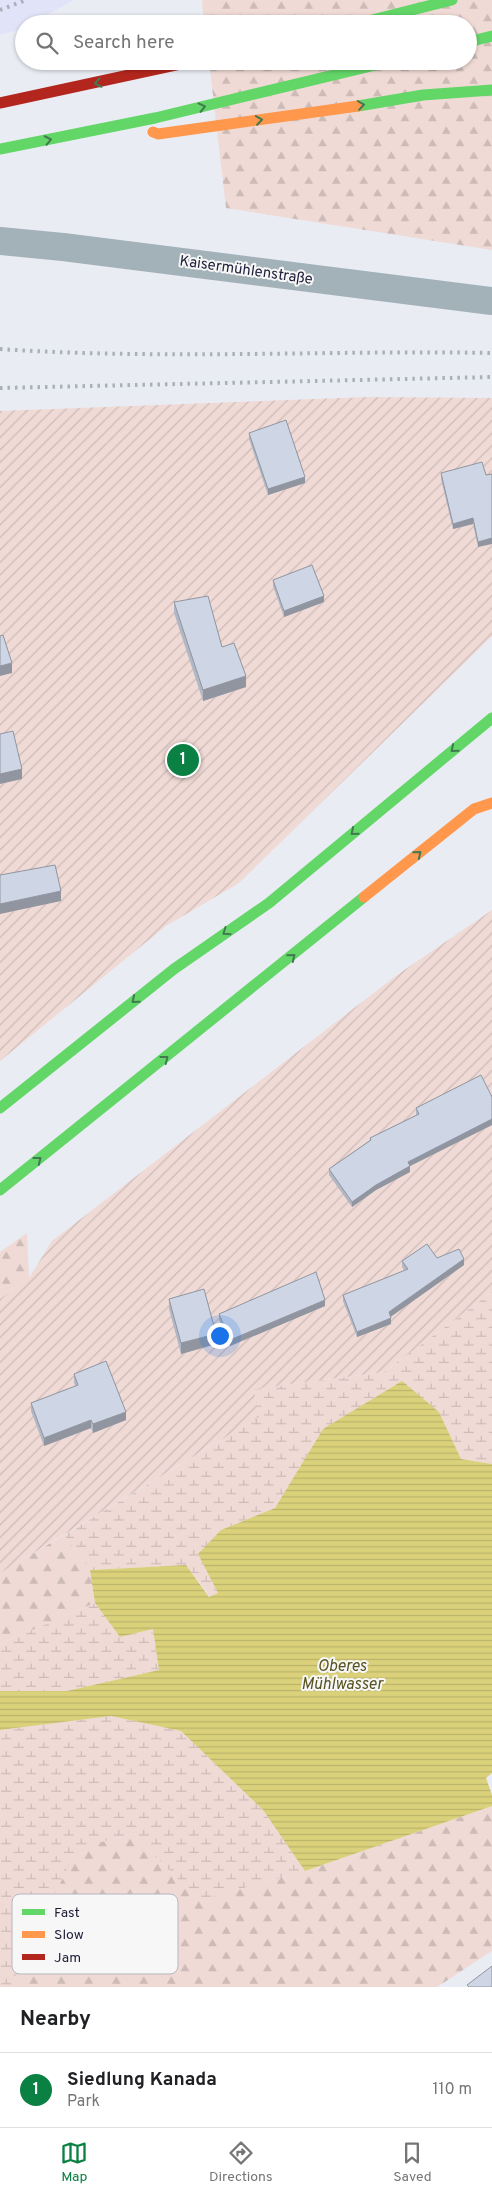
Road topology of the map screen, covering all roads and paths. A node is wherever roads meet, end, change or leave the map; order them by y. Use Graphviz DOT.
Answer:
graph roads {
  1 [pos="452,0"];
  2 [pos="392,15"];
  3 [pos="492,36"];
  4 [pos="477,40"];
  5 [pos="154,70"];
  6 [pos="355,70"];
  7 [pos="492,90"];
  8 [pos="0,103"];
  9 [pos="119,125"];
  10 [pos="0,149"];
  11 [pos="0,241"];
  12 [pos="492,301"];
  13 [pos="492,718"];
  14 [pos="484,792"];
  15 [pos="492,803"];
  16 [pos="474,809"];
  17 [pos="0,1108"];
  18 [pos="0,1190"];
  1 -- 2 [label="highway"];
  3 -- 4 [label="highway"];
  5 -- 8 [label="highway, one-way"];
  9 -- 6 [label="highway, one-way"];
  9 -- 7 [label="highway, one-way"];
  10 -- 9 [label="highway, one-way"];
  11 -- 12 [label="street, Kaisermühlenstraße"];
  13 -- 17 [label="highway, one-way"];
  14 -- 16 [label="highway"];
  15 -- 16 [label="highway"];
  18 -- 16 [label="highway, one-way"];
}
